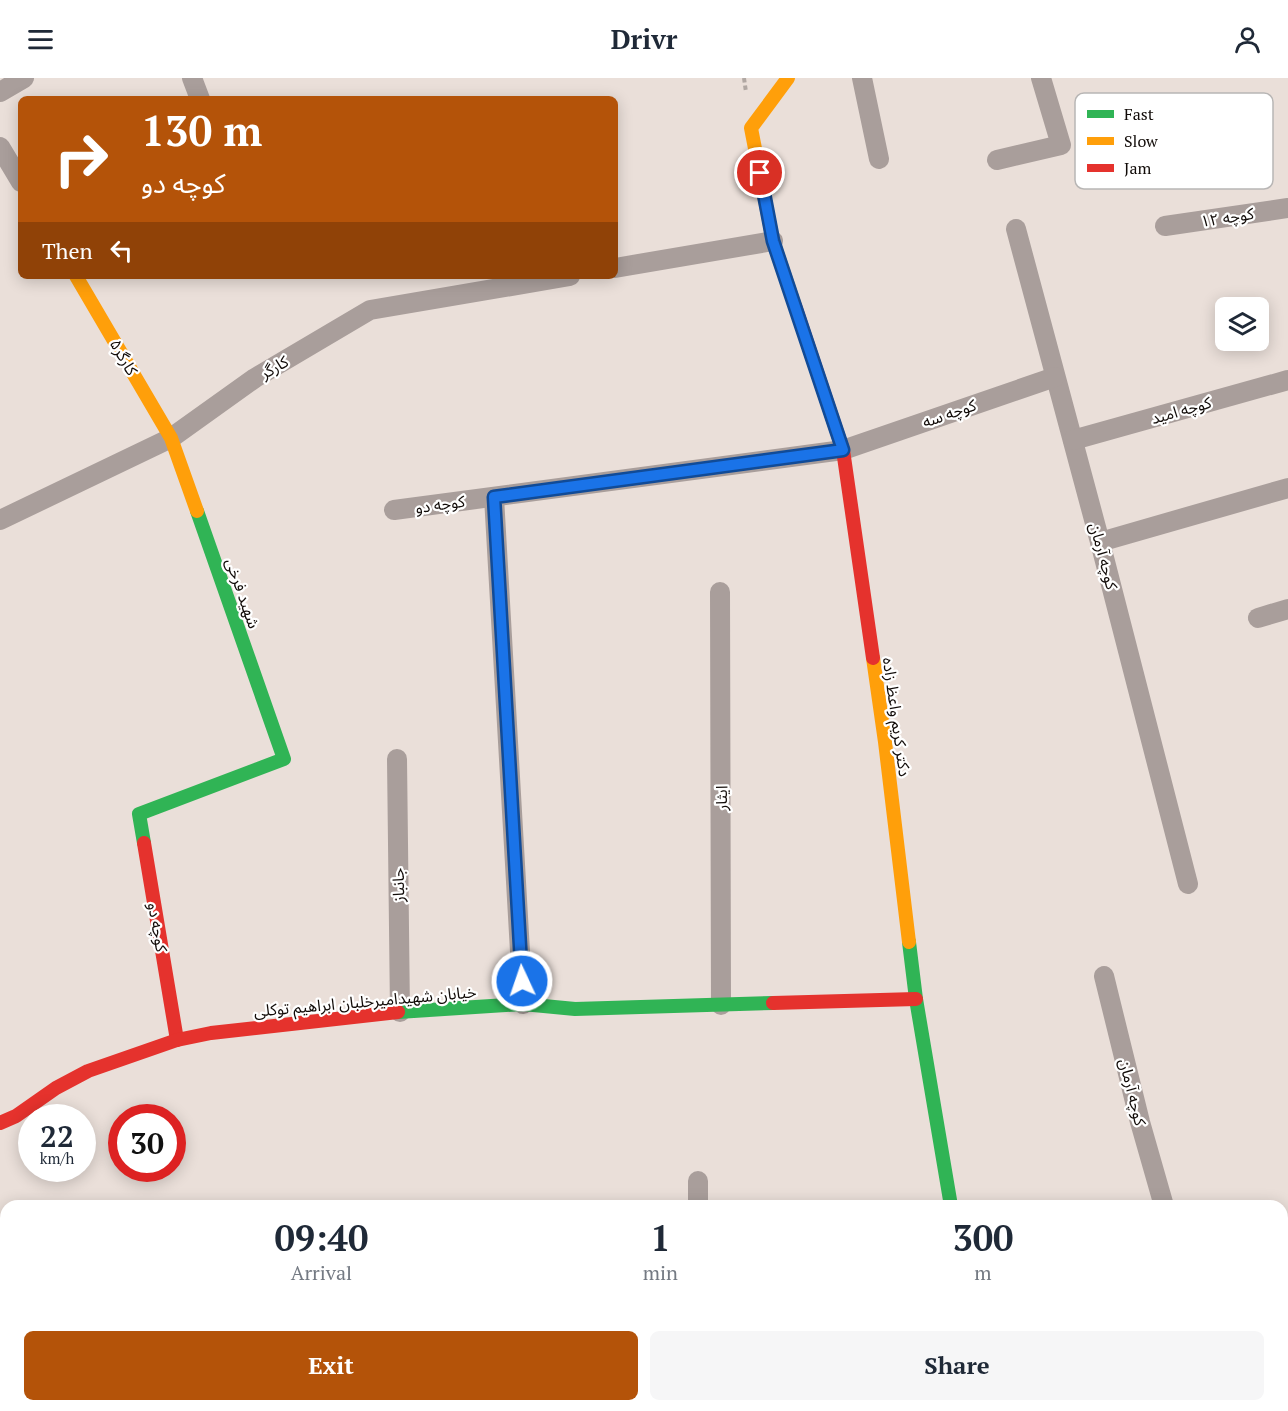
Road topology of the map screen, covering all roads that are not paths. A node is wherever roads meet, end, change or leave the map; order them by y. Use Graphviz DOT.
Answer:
graph roads {
  1 [pos="24,78"];
  2 [pos="192,78"];
  3 [pos="788,78"];
  4 [pos="862,78"];
  5 [pos="1041,78"];
  6 [pos="0,92"];
  7 [pos="199,96"];
  8 [pos="0,147"];
  9 [pos="879,159"];
  10 [pos="997,160"];
  11 [pos="18,177"];
  12 [pos="1288,208"];
  13 [pos="1165,226"];
  14 [pos="1016,229"];
  15 [pos="773,241"];
  16 [pos="618,267"];
  17 [pos="78,279"];
  18 [pos="552,279"];
  19 [pos="1055,376"];
  20 [pos="1288,380"];
  21 [pos="171,438"];
  22 [pos="1073,440"];
  23 [pos="843,450"];
  24 [pos="1288,488"];
  25 [pos="494,497"];
  26 [pos="394,510"];
  27 [pos="0,520"];
  28 [pos="1101,542"];
  29 [pos="720,592"];
  30 [pos="1288,609"];
  31 [pos="1258,618"];
  32 [pos="396,759"];
  33 [pos="139,814"];
  34 [pos="1188,884"];
  35 [pos="1104,976"];
  36 [pos="916,999"];
  37 [pos="523,1004"];
  38 [pos="721,1005"];
  39 [pos="400,1012"];
  40 [pos="177,1040"];
  41 [pos="8,1120"];
  42 [pos="0,1140"];
  43 [pos="698,1181"];
  44 [pos="698,1200"];
  45 [pos="950,1200"];
  46 [pos="1162,1200"];
  1 -- 6 [label="street"];
  2 -- 7 [label="street"];
  3 -- 15 [label="street, دکتر کریم واعظ زاده"];
  4 -- 9 [label="street"];
  5 -- 10 [label="street"];
  8 -- 11 [label="street"];
  12 -- 13 [label="street, کوچه ۱۲"];
  14 -- 19 [label="street, کوچه آرمان"];
  15 -- 16 [label="street"];
  15 -- 23 [label="street, دکتر کریم واعظ زاده"];
  17 -- 21 [label="street, کارگر۵"];
  18 -- 21 [label="street, کارگر"];
  19 -- 22 [label="street, کوچه آرمان"];
  19 -- 23 [label="street, کوچه سه"];
  20 -- 22 [label="street, کوچه امید"];
  21 -- 27 [label="street, کارگر"];
  21 -- 33 [label="street, شهید فرخی"];
  22 -- 28 [label="street, کوچه آرمان"];
  23 -- 25 [label="street, کوچه دو"];
  23 -- 36 [label="street, دکتر کریم واعظ زاده"];
  24 -- 28 [label="street"];
  25 -- 26 [label="street, کوچه دو"];
  25 -- 37 [label="street"];
  28 -- 34 [label="street, کوچه آرمان"];
  29 -- 38 [label="street, ایثار"];
  30 -- 31 [label="street"];
  32 -- 39 [label="street, جانباز"];
  33 -- 40 [label="street, کوچه دو"];
  35 -- 46 [label="street, کوچه آرمان"];
  36 -- 38 [label="street, خیابان شهیدامیرخلبان ابراهیم توکلی"];
  36 -- 45 [label="street, دکتر کریم واعظ زاده"];
  37 -- 38 [label="street, خیابان شهیدامیرخلبان ابراهیم توکلی"];
  37 -- 39 [label="street, خیابان شهیدامیرخلبان ابراهیم توکلی"];
  39 -- 40 [label="street, خیابان شهیدامیرخلبان ابراهیم توکلی"];
  40 -- 41 [label="street, خیابان شهیدامیرخلبان ابراهیم توکلی"];
  41 -- 42 [label="street"];
  43 -- 44 [label="street"];
}
